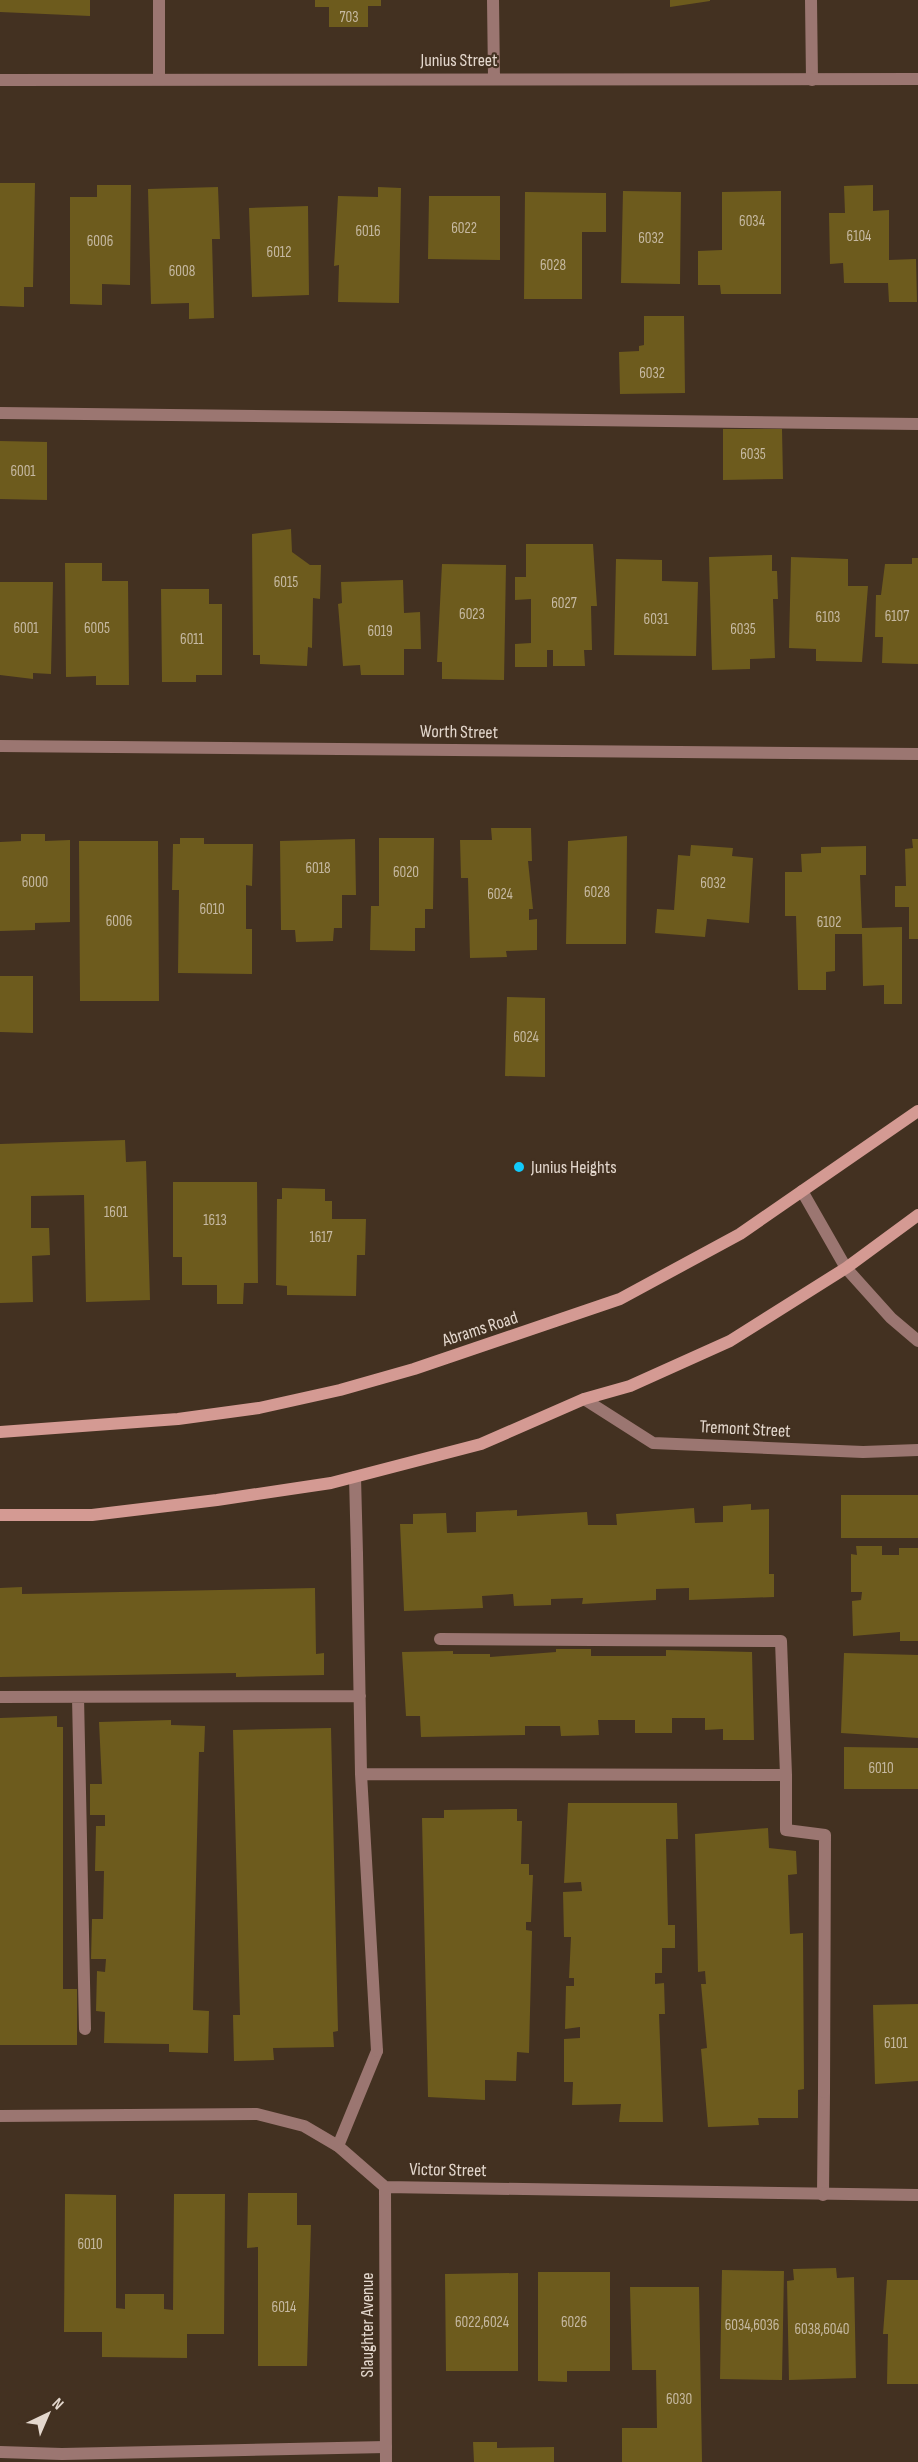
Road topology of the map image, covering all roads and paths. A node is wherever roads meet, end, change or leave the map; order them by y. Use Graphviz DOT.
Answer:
graph roads {
  1 [pos="159,0"];
  2 [pos="493,0"];
  3 [pos="811,0"];
  4 [pos="159,78"];
  5 [pos="494,78"];
  6 [pos="918,79"];
  7 [pos="0,80"];
  8 [pos="812,80"];
  9 [pos="0,413"];
  10 [pos="918,424"];
  11 [pos="0,746"];
  12 [pos="918,754"];
  13 [pos="918,1111"];
  14 [pos="802,1191"];
  15 [pos="918,1215"];
  16 [pos="846,1268"];
  17 [pos="918,1341"];
  18 [pos="584,1399"];
  19 [pos="0,1432"];
  20 [pos="918,1450"];
  21 [pos="355,1477"];
  22 [pos="0,1515"];
  23 [pos="440,1639"];
  24 [pos="360,1696"];
  25 [pos="0,1697"];
  26 [pos="78,1697"];
  27 [pos="361,1774"];
  28 [pos="786,1775"];
  29 [pos="85,2029"];
  30 [pos="0,2116"];
  31 [pos="338,2146"];
  32 [pos="385,2187"];
  33 [pos="823,2195"];
  34 [pos="918,2195"];
  35 [pos="386,2447"];
  36 [pos="0,2452"];
  37 [pos="386,2462"];
  1 -- 4 [label="street"];
  2 -- 5 [label="street"];
  3 -- 8 [label="street"];
  4 -- 5 [label="street, Junius Street"];
  4 -- 7 [label="street, Junius Street"];
  5 -- 8 [label="street, Junius Street"];
  6 -- 8 [label="street, Junius Street"];
  9 -- 10 [label="street"];
  11 -- 12 [label="street, Worth Street"];
  13 -- 14 [label="main road, Abrams Road"];
  14 -- 16 [label="street"];
  14 -- 19 [label="main road, Abrams Road"];
  15 -- 16 [label="main road"];
  16 -- 17 [label="street"];
  16 -- 18 [label="main road"];
  18 -- 20 [label="street, Tremont Street"];
  18 -- 21 [label="main road"];
  21 -- 22 [label="main road"];
  21 -- 24 [label="street"];
  23 -- 28 [label="street"];
  24 -- 26 [label="street"];
  24 -- 27 [label="street"];
  25 -- 26 [label="street"];
  26 -- 29 [label="street"];
  27 -- 28 [label="street"];
  27 -- 31 [label="street"];
  28 -- 33 [label="street"];
  30 -- 31 [label="street, Victor Street"];
  31 -- 32 [label="street, Victor Street"];
  32 -- 33 [label="street, Victor Street"];
  32 -- 35 [label="street, Slaughter Avenue"];
  33 -- 34 [label="street, Victor Street"];
  35 -- 36 [label="street"];
  35 -- 37 [label="street, Slaughter Avenue"];
}
